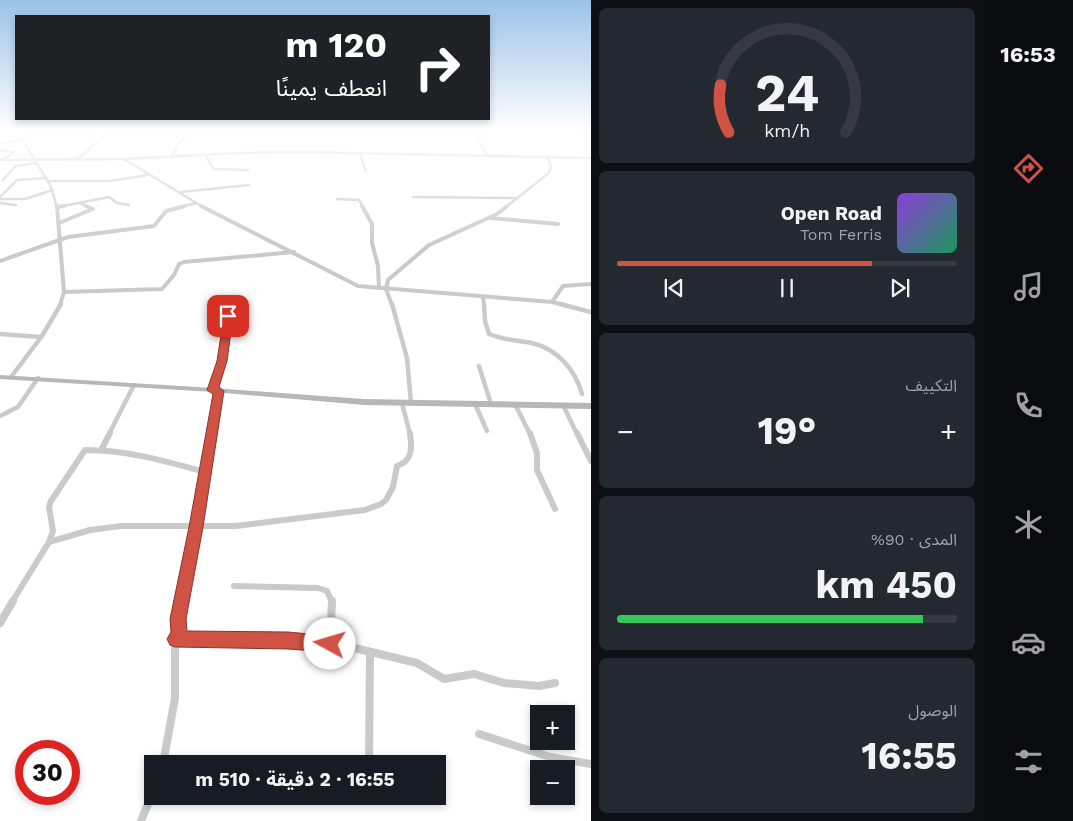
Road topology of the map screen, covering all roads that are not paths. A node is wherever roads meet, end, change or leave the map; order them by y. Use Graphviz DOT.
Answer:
graph roads {
  1 [pos="13,169"];
  2 [pos="40,169"];
  3 [pos="139,169"];
  4 [pos="225,169"];
  5 [pos="550,169"];
  6 [pos="248,170"];
  7 [pos="148,176"];
  8 [pos="47,179"];
  9 [pos="2,180"];
  10 [pos="17,180"];
  11 [pos="249,185"];
  12 [pos="53,190"];
  13 [pos="180,192"];
  14 [pos="413,197"];
  15 [pos="0,198"];
  16 [pos="518,198"];
  17 [pos="337,199"];
  18 [pos="0,203"];
  19 [pos="80,203"];
  20 [pos="196,203"];
  21 [pos="16,205"];
  22 [pos="129,205"];
  23 [pos="58,207"];
  24 [pos="489,218"];
  25 [pos="59,223"];
  26 [pos="558,224"];
  27 [pos="60,240"];
  28 [pos="294,252"];
  29 [pos="0,262"];
  30 [pos="590,284"];
  31 [pos="379,288"];
  32 [pos="386,288"];
  33 [pos="64,292"];
  34 [pos="483,296"];
  35 [pos="552,302"];
  36 [pos="212,312"];
  37 [pos="590,312"];
  38 [pos="2,334"];
  39 [pos="41,337"];
  40 [pos="0,340"];
  41 [pos="479,366"];
  42 [pos="0,377"];
  43 [pos="11,377"];
  44 [pos="38,378"];
  45 [pos="134,385"];
  46 [pos="216,390"];
  47 [pos="582,394"];
  48 [pos="402,403"];
  49 [pos="411,403"];
  50 [pos="475,404"];
  51 [pos="491,404"];
  52 [pos="515,404"];
  53 [pos="563,405"];
  54 [pos="590,406"];
  55 [pos="0,416"];
  56 [pos="487,432"];
  57 [pos="101,450"];
  58 [pos="590,461"];
  59 [pos="205,472"];
  60 [pos="555,509"];
  61 [pos="196,527"];
  62 [pos="49,542"];
  63 [pos="234,586"];
  64 [pos="0,624"];
  65 [pos="175,639"];
  66 [pos="330,644"];
  67 [pos="370,652"];
  68 [pos="555,683"];
  69 [pos="479,734"];
  70 [pos="165,755"];
  71 [pos="369,755"];
  72 [pos="590,764"];
  73 [pos="148,805"];
  74 [pos="141,821"];
  1 -- 9 [label="street"];
  2 -- 8 [label="street"];
  3 -- 7 [label="street"];
  4 -- 6 [label="street"];
  5 -- 16 [label="street"];
  7 -- 8 [label="street"];
  7 -- 13 [label="street"];
  8 -- 10 [label="street"];
  8 -- 12 [label="street"];
  9 -- 10 [label="street"];
  10 -- 15 [label="street"];
  11 -- 13 [label="street"];
  12 -- 15 [label="street"];
  12 -- 23 [label="street"];
  13 -- 20 [label="street"];
  14 -- 16 [label="street"];
  16 -- 24 [label="street"];
  17 -- 31 [label="street"];
  18 -- 21 [label="street"];
  19 -- 22 [label="street"];
  19 -- 23 [label="street"];
  19 -- 25 [label="street"];
  20 -- 27 [label="street"];
  20 -- 28 [label="street"];
  23 -- 25 [label="street"];
  24 -- 26 [label="street"];
  24 -- 32 [label="street"];
  25 -- 27 [label="street"];
  27 -- 29 [label="street"];
  27 -- 33 [label="street"];
  28 -- 31 [label="street"];
  28 -- 33 [label="street"];
  30 -- 35 [label="street"];
  31 -- 32 [label="street"];
  32 -- 34 [label="street"];
  32 -- 49 [label="street"];
  33 -- 39 [label="street"];
  34 -- 35 [label="street"];
  34 -- 47 [label="street"];
  35 -- 37 [label="street"];
  36 -- 46 [label="street"];
  38 -- 39 [label="street"];
  38 -- 40 [label="street"];
  39 -- 43 [label="street"];
  41 -- 51 [label="street"];
  42 -- 43 [label="street"];
  43 -- 44 [label="street"];
  44 -- 45 [label="street"];
  44 -- 55 [label="street"];
  45 -- 46 [label="street"];
  45 -- 57 [label="street"];
  46 -- 48 [label="street"];
  46 -- 59 [label="street"];
  48 -- 49 [label="street"];
  48 -- 61 [label="street"];
  49 -- 50 [label="street"];
  50 -- 51 [label="street"];
  50 -- 56 [label="street"];
  51 -- 52 [label="street"];
  52 -- 53 [label="street"];
  52 -- 60 [label="street"];
  53 -- 54 [label="street"];
  53 -- 58 [label="street"];
  57 -- 59 [label="street"];
  57 -- 62 [label="street"];
  59 -- 61 [label="street"];
  61 -- 62 [label="street"];
  61 -- 65 [label="street"];
  62 -- 64 [label="street"];
  63 -- 66 [label="street"];
  65 -- 66 [label="street"];
  65 -- 70 [label="street"];
  66 -- 67 [label="street"];
  67 -- 68 [label="street"];
  67 -- 71 [label="street"];
  69 -- 72 [label="street"];
  73 -- 74 [label="street"];
}
